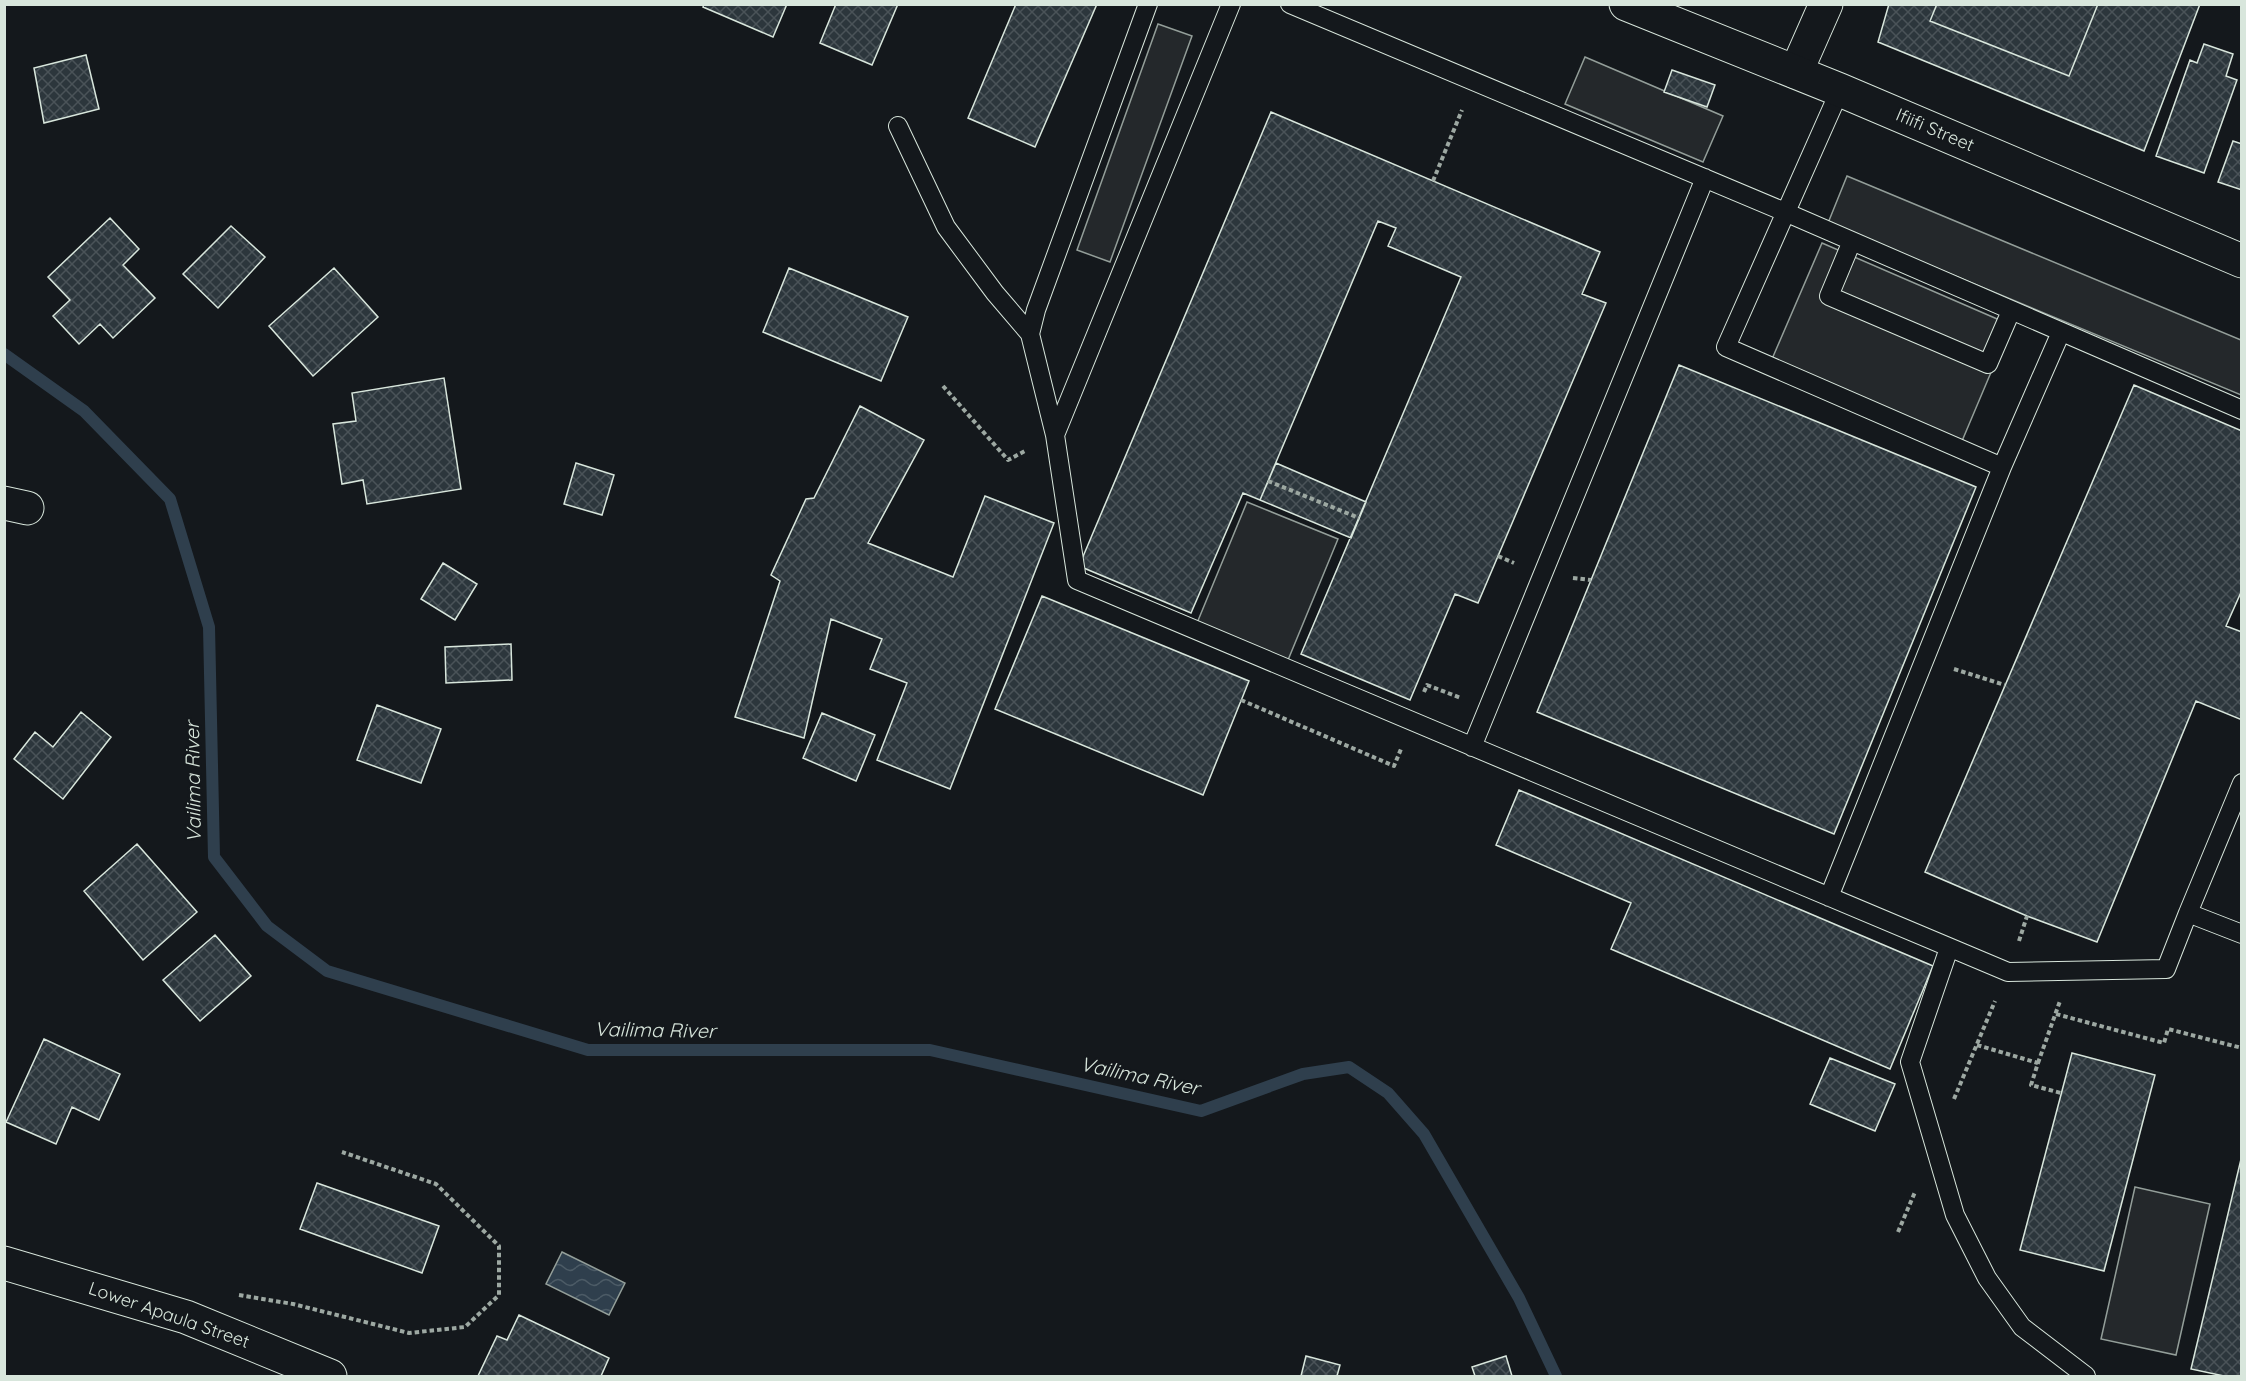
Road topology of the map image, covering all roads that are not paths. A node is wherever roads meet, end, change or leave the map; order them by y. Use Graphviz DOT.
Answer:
graph roads {
  1 [pos="1148,4"];
  2 [pos="1231,4"];
  3 [pos="1290,4"];
  4 [pos="1626,4"];
  5 [pos="1826,4"];
  6 [pos="1796,72"];
  7 [pos="1840,90"];
  8 [pos="898,126"];
  9 [pos="1705,178"];
  10 [pos="1785,212"];
  11 [pos="1852,241"];
  12 [pos="2241,261"];
  13 [pos="2011,310"];
  14 [pos="2061,332"];
  15 [pos="1030,334"];
  16 [pos="2241,410"];
  17 [pos="1055,435"];
  18 [pos="2002,467"];
  19 [pos="1472,747"];
  20 [pos="2241,783"];
  21 [pos="1829,897"];
  22 [pos="2188,913"];
  23 [pos="2241,934"];
  24 [pos="1949,948"];
  25 [pos="4,1263"];
  26 [pos="330,1377"];
  27 [pos="2086,1377"];
  1 -- 15 [label="lane"];
  2 -- 17 [label="lane"];
  3 -- 9 [label="lane"];
  4 -- 6 [label="main road, Ifiifi Street"];
  5 -- 6 [label="main road"];
  6 -- 7 [label="main road, Ifiifi Street"];
  7 -- 10 [label="lane"];
  7 -- 12 [label="main road, Ifiifi Street"];
  8 -- 15 [label="lane"];
  9 -- 10 [label="lane"];
  9 -- 19 [label="lane"];
  10 -- 11 [label="lane"];
  10 -- 18 [label="lane"];
  11 -- 13 [label="lane"];
  11 -- 13 [label="lane"];
  13 -- 14 [label="lane"];
  14 -- 16 [label="lane"];
  14 -- 18 [label="lane"];
  15 -- 17 [label="lane"];
  17 -- 19 [label="lane"];
  18 -- 21 [label="lane"];
  19 -- 21 [label="lane"];
  20 -- 22 [label="lane"];
  21 -- 24 [label="lane"];
  22 -- 23 [label="lane"];
  22 -- 24 [label="lane"];
  24 -- 27 [label="lane"];
  25 -- 26 [label="main road, Lower Apaula Street"];
}
